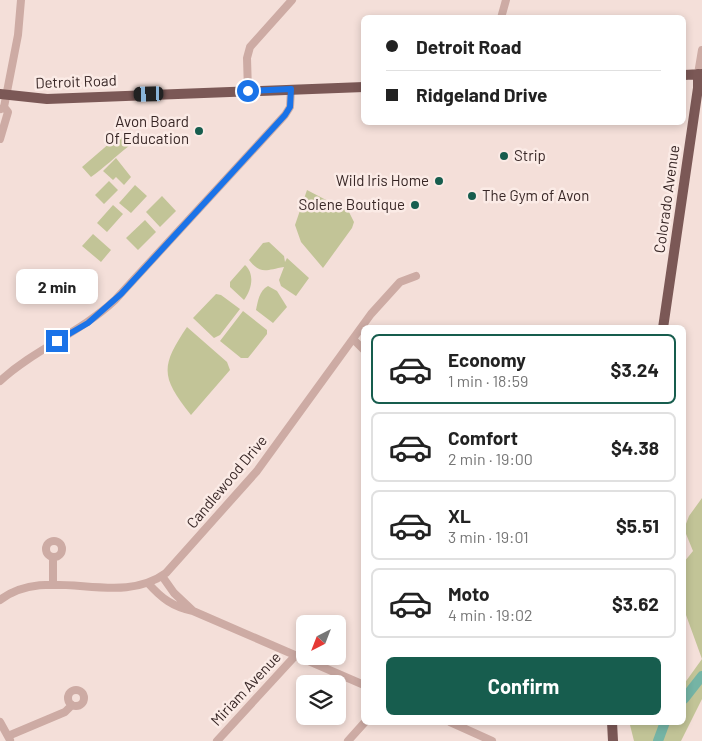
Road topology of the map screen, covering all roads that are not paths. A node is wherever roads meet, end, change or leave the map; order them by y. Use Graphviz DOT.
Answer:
graph roads {
  1 [pos="292,0"];
  2 [pos="506,0"];
  3 [pos="21,1"];
  4 [pos="502,15"];
  5 [pos="702,50"];
  6 [pos="700,74"];
  7 [pos="686,75"];
  8 [pos="361,87"];
  9 [pos="291,89"];
  10 [pos="248,91"];
  11 [pos="3,94"];
  12 [pos="2,109"];
  13 [pos="0,139"];
  14 [pos="416,276"];
  15 [pos="364,325"];
  16 [pos="662,325"];
  17 [pos="361,329"];
  18 [pos="353,339"];
  19 [pos="361,347"];
  20 [pos="0,381"];
  21 [pos="53,557"];
  22 [pos="162,576"];
  23 [pos="148,583"];
  24 [pos="53,585"];
  25 [pos="0,600"];
  26 [pos="193,611"];
  27 [pos="295,656"];
  28 [pos="361,684"];
  29 [pos="72,705"];
  30 [pos="0,722"];
  31 [pos="362,725"];
  32 [pos="457,725"];
  33 [pos="612,725"];
  34 [pos="9,739"];
  35 [pos="217,741"];
  36 [pos="348,741"];
  37 [pos="492,741"];
  38 [pos="613,741"];
  1 -- 10 [label="street"];
  2 -- 4 [label="street"];
  3 -- 11 [label="street"];
  5 -- 6 [label="street"];
  6 -- 7 [label="main road"];
  6 -- 16 [label="main road, Colorado Avenue"];
  8 -- 9 [label="main road, Detroit Road"];
  9 -- 10 [label="main road, Detroit Road"];
  9 -- 20 [label="street"];
  10 -- 11 [label="main road, Detroit Road"];
  11 -- 12 [label="street"];
  12 -- 13 [label="street"];
  14 -- 15 [label="street, Candlewood Drive"];
  17 -- 18 [label="street, Candlewood Drive"];
  18 -- 19 [label="street"];
  18 -- 22 [label="street, Candlewood Drive"];
  21 -- 24 [label="street"];
  22 -- 23 [label="street, Candlewood Drive"];
  22 -- 26 [label="street"];
  23 -- 24 [label="street, Candlewood Drive"];
  23 -- 26 [label="street"];
  24 -- 25 [label="street, Candlewood Drive"];
  26 -- 27 [label="street"];
  27 -- 28 [label="street"];
  27 -- 35 [label="street, Miriam Avenue"];
  29 -- 34 [label="street"];
  30 -- 34 [label="street"];
  31 -- 36 [label="street"];
  32 -- 37 [label="street"];
  33 -- 38 [label="main road"];
}
